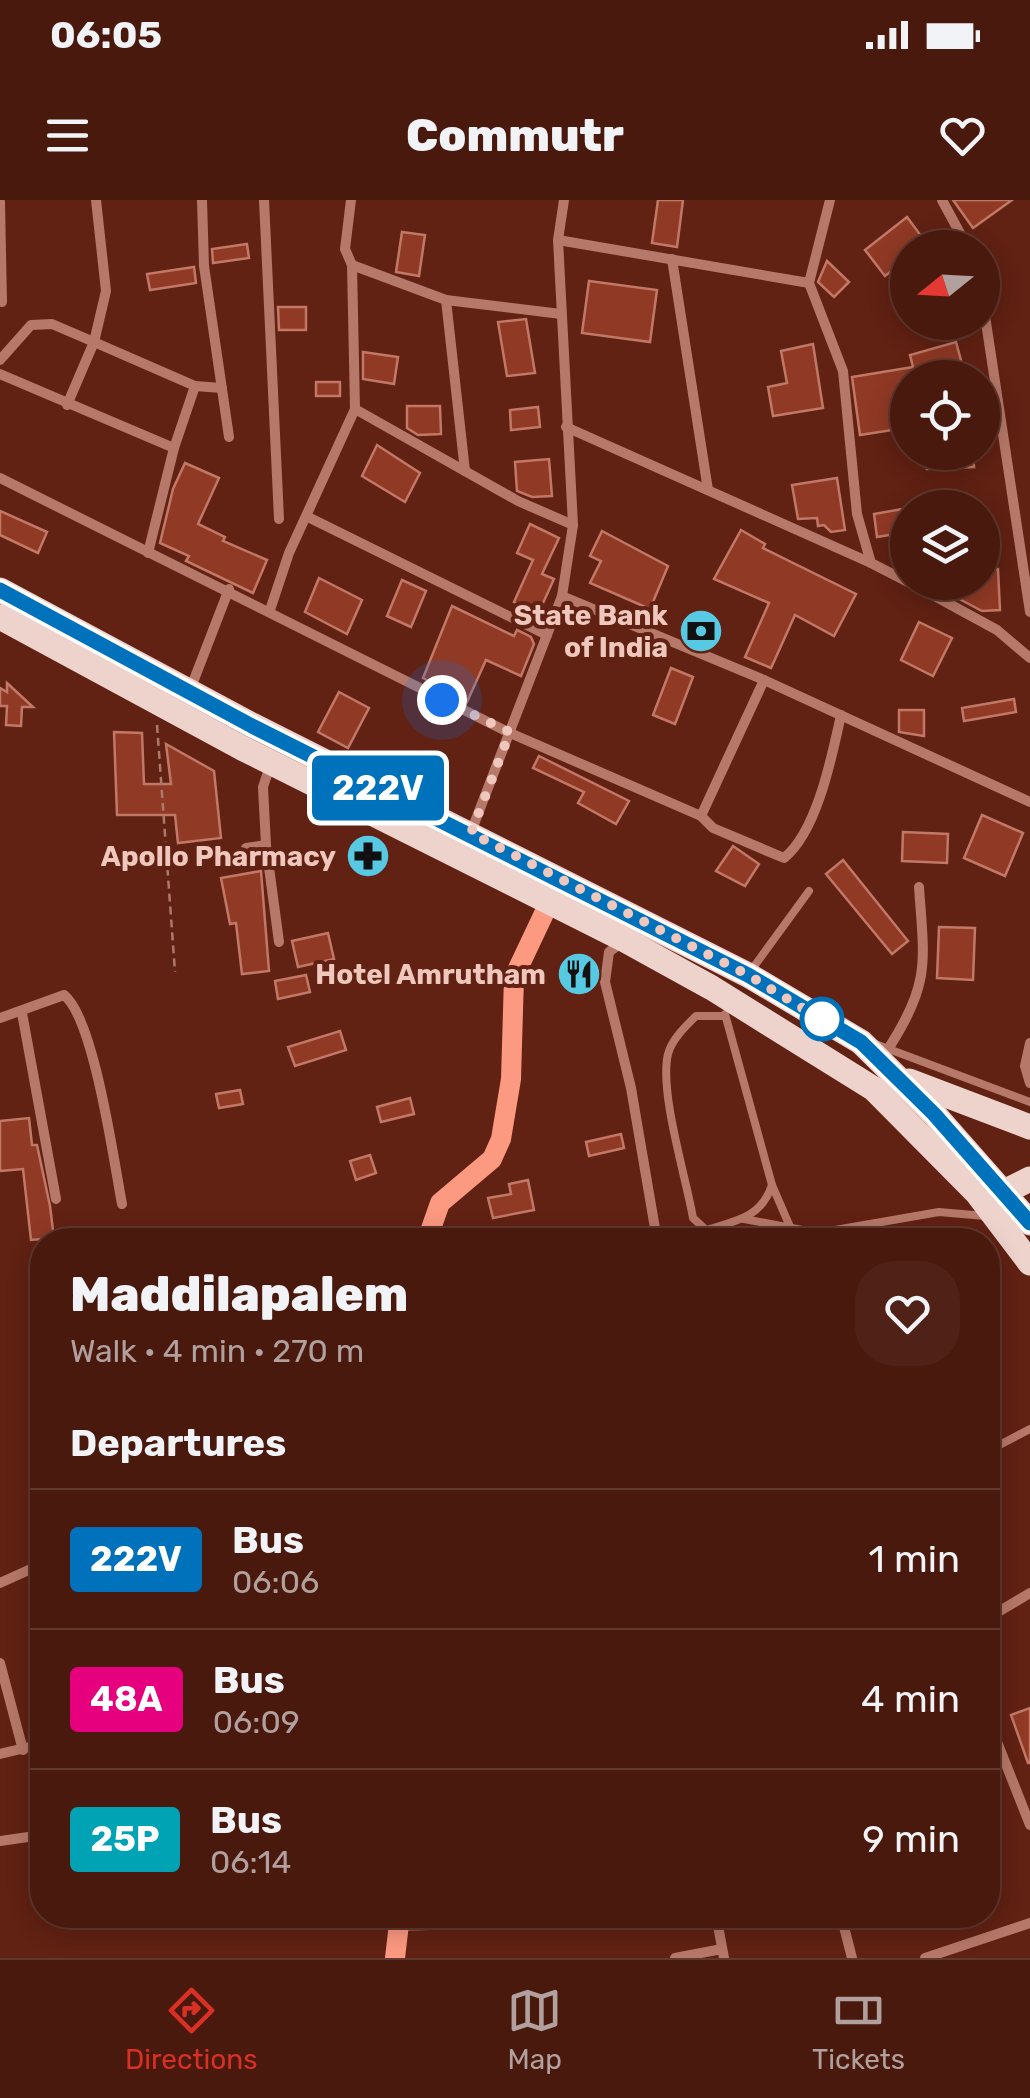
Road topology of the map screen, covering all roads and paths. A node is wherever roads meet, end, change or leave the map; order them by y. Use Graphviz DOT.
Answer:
graph roads {
  1 [pos="96,200"];
  2 [pos="202,200"];
  3 [pos="264,200"];
  4 [pos="351,200"];
  5 [pos="552,200"];
  6 [pos="830,200"];
  7 [pos="942,200"];
  8 [pos="563,201"];
  9 [pos="0,202"];
  10 [pos="958,230"];
  11 [pos="558,240"];
  12 [pos="672,258"];
  13 [pos="352,265"];
  14 [pos="809,283"];
  15 [pos="446,300"];
  16 [pos="2,302"];
  17 [pos="562,314"];
  18 [pos="989,340"];
  19 [pos="94,342"];
  20 [pos="0,360"];
  21 [pos="0,374"];
  22 [pos="196,386"];
  23 [pos="222,388"];
  24 [pos="68,405"];
  25 [pos="355,409"];
  26 [pos="566,427"];
  27 [pos="229,438"];
  28 [pos="174,448"];
  29 [pos="465,470"];
  30 [pos="0,478"];
  31 [pos="708,490"];
  32 [pos="308,517"];
  33 [pos="279,519"];
  34 [pos="573,526"];
  35 [pos="148,553"];
  36 [pos="871,562"];
  37 [pos="890,572"];
  38 [pos="229,589"];
  39 [pos="0,590"];
  40 [pos="562,596"];
  41 [pos="941,600"];
  42 [pos="270,610"];
  43 [pos="1030,612"];
  44 [pos="0,617"];
  45 [pos="547,635"];
  46 [pos="1030,658"];
  47 [pos="764,680"];
  48 [pos="189,692"];
  49 [pos="160,704"];
  50 [pos="841,715"];
  51 [pos="510,732"];
  52 [pos="271,760"];
  53 [pos="1030,802"];
  54 [pos="701,816"];
  55 [pos="471,833"];
  56 [pos="266,845"];
  57 [pos="246,848"];
  58 [pos="918,887"];
  59 [pos="809,891"];
  60 [pos="549,903"];
  61 [pos="624,940"];
  62 [pos="279,942"];
  63 [pos="175,972"];
  64 [pos="748,975"];
  65 [pos="712,988"];
  66 [pos="22,1013"];
  67 [pos="726,1016"];
  68 [pos="0,1018"];
  69 [pos="861,1042"];
  70 [pos="1030,1044"];
  71 [pos="890,1046"];
  72 [pos="896,1075"];
  73 [pos="1030,1083"];
  74 [pos="1030,1102"];
  75 [pos="1030,1127"];
  76 [pos="1030,1179"];
  77 [pos="772,1186"];
  78 [pos="56,1198"];
  79 [pos="122,1204"];
  80 [pos="1004,1209"];
  81 [pos="744,1219"];
  82 [pos="431,1228"];
  83 [pos="654,1228"];
  84 [pos="701,1228"];
  85 [pos="723,1228"];
  86 [pos="786,1228"];
  87 [pos="791,1228"];
  88 [pos="857,1228"];
  89 [pos="1030,1263"];
  90 [pos="1030,1429"];
  91 [pos="1000,1445"];
  92 [pos="30,1569"];
  93 [pos="0,1583"];
  94 [pos="1030,1592"];
  95 [pos="1000,1611"];
  96 [pos="0,1663"];
  97 [pos="30,1748"];
  98 [pos="1000,1749"];
  99 [pos="23,1750"];
  100 [pos="0,1754"];
  101 [pos="1030,1825"];
  102 [pos="30,1837"];
  103 [pos="0,1842"];
  104 [pos="1030,1923"];
  105 [pos="398,1928"];
  106 [pos="718,1928"];
  107 [pos="845,1928"];
  108 [pos="723,1954"];
  109 [pos="395,1958"];
  110 [pos="675,1958"];
  111 [pos="852,1958"];
  112 [pos="925,1958"];
  1 -- 19 [label="street"];
  2 -- 23 [label="street"];
  3 -- 33 [label="street"];
  4 -- 13 [label="street"];
  5 -- 8 [label="street"];
  6 -- 14 [label="street"];
  7 -- 10 [label="street"];
  8 -- 11 [label="street"];
  9 -- 16 [label="street"];
  11 -- 12 [label="street"];
  11 -- 17 [label="street"];
  12 -- 14 [label="street"];
  12 -- 31 [label="street"];
  13 -- 15 [label="street"];
  13 -- 25 [label="street"];
  14 -- 36 [label="street"];
  15 -- 17 [label="street"];
  15 -- 29 [label="street"];
  17 -- 26 [label="street"];
  18 -- 43 [label="street"];
  19 -- 20 [label="street"];
  19 -- 22 [label="street"];
  19 -- 24 [label="street"];
  21 -- 24 [label="street"];
  22 -- 23 [label="street"];
  22 -- 28 [label="street"];
  23 -- 27 [label="street"];
  24 -- 28 [label="street"];
  25 -- 29 [label="street"];
  25 -- 32 [label="street"];
  26 -- 31 [label="street"];
  26 -- 34 [label="street"];
  28 -- 35 [label="street"];
  29 -- 34 [label="street"];
  30 -- 35 [label="street"];
  31 -- 36 [label="street"];
  32 -- 42 [label="street"];
  32 -- 45 [label="street"];
  34 -- 40 [label="street"];
  35 -- 38 [label="street"];
  36 -- 37 [label="street"];
  38 -- 42 [label="street"];
  38 -- 48 [label="street"];
  39 -- 48 [label="main road"];
  40 -- 45 [label="street"];
  40 -- 47 [label="street"];
  41 -- 46 [label="street"];
  42 -- 51 [label="street"];
  44 -- 49 [label="main road"];
  45 -- 51 [label="street"];
  47 -- 50 [label="street"];
  47 -- 54 [label="street"];
  48 -- 55 [label="main road"];
  49 -- 52 [label="main road"];
  49 -- 63 [label="path"];
  50 -- 53 [label="street"];
  50 -- 54 [label="street"];
  51 -- 54 [label="street"];
  51 -- 55 [label="street"];
  52 -- 56 [label="street"];
  52 -- 60 [label="main road"];
  55 -- 64 [label="main road"];
  56 -- 57 [label="street"];
  56 -- 62 [label="street"];
  58 -- 71 [label="street"];
  59 -- 64 [label="lane"];
  60 -- 61 [label="main road"];
  60 -- 82 [label="street"];
  61 -- 65 [label="main road"];
  61 -- 83 [label="street"];
  64 -- 69 [label="main road"];
  65 -- 67 [label="lane"];
  65 -- 80 [label="main road"];
  66 -- 68 [label="street"];
  66 -- 78 [label="street"];
  66 -- 79 [label="street"];
  67 -- 77 [label="lane"];
  67 -- 84 [label="lane"];
  69 -- 71 [label="lane"];
  69 -- 72 [label="main road"];
  70 -- 73 [label="street"];
  71 -- 74 [label="lane"];
  72 -- 75 [label="main road"];
  72 -- 80 [label="main road"];
  76 -- 80 [label="main road"];
  77 -- 81 [label="lane"];
  77 -- 87 [label="lane"];
  80 -- 88 [label="lane"];
  80 -- 89 [label="main road"];
  81 -- 85 [label="lane"];
  81 -- 86 [label="lane"];
  90 -- 91 [label="lane"];
  92 -- 93 [label="street"];
  94 -- 95 [label="street"];
  96 -- 99 [label="street"];
  97 -- 99 [label="street"];
  98 -- 101 [label="street"];
  99 -- 100 [label="street"];
  102 -- 103 [label="street"];
  104 -- 112 [label="street"];
  105 -- 109 [label="street"];
  106 -- 108 [label="street"];
  107 -- 111 [label="street"];
  108 -- 110 [label="street"];
}
